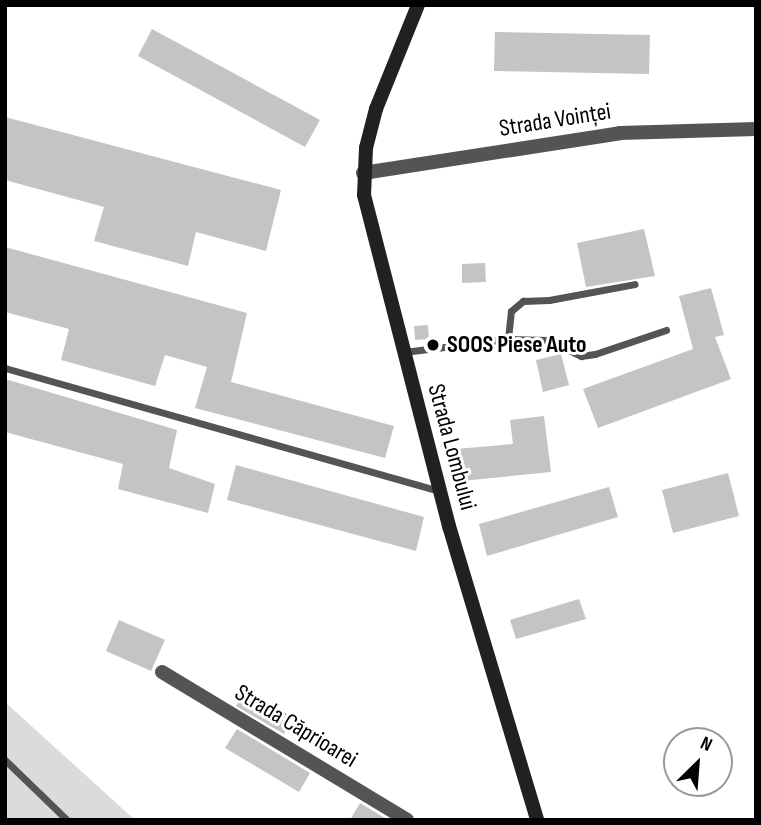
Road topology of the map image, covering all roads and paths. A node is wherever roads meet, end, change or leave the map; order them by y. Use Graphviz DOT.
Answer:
graph roads {
  1 [pos="418,5"];
  2 [pos="756,129"];
  3 [pos="363,173"];
  4 [pos="635,284"];
  5 [pos="666,330"];
  6 [pos="509,339"];
  7 [pos="403,352"];
  8 [pos="5,368"];
  9 [pos="440,491"];
  10 [pos="162,671"];
  11 [pos="5,760"];
  12 [pos="67,820"];
  13 [pos="407,820"];
  14 [pos="537,820"];
  1 -- 3 [label="street, Strada Lombului"];
  2 -- 3 [label="street, Strada Voinței"];
  3 -- 7 [label="street, Strada Lombului"];
  4 -- 6 [label="lane"];
  5 -- 6 [label="lane"];
  6 -- 7 [label="lane"];
  7 -- 9 [label="street, Strada Lombului"];
  8 -- 9 [label="lane"];
  9 -- 14 [label="street, Strada Lombului"];
  10 -- 13 [label="street, Strada Căprioarei"];
  11 -- 12 [label="lane"];
}
